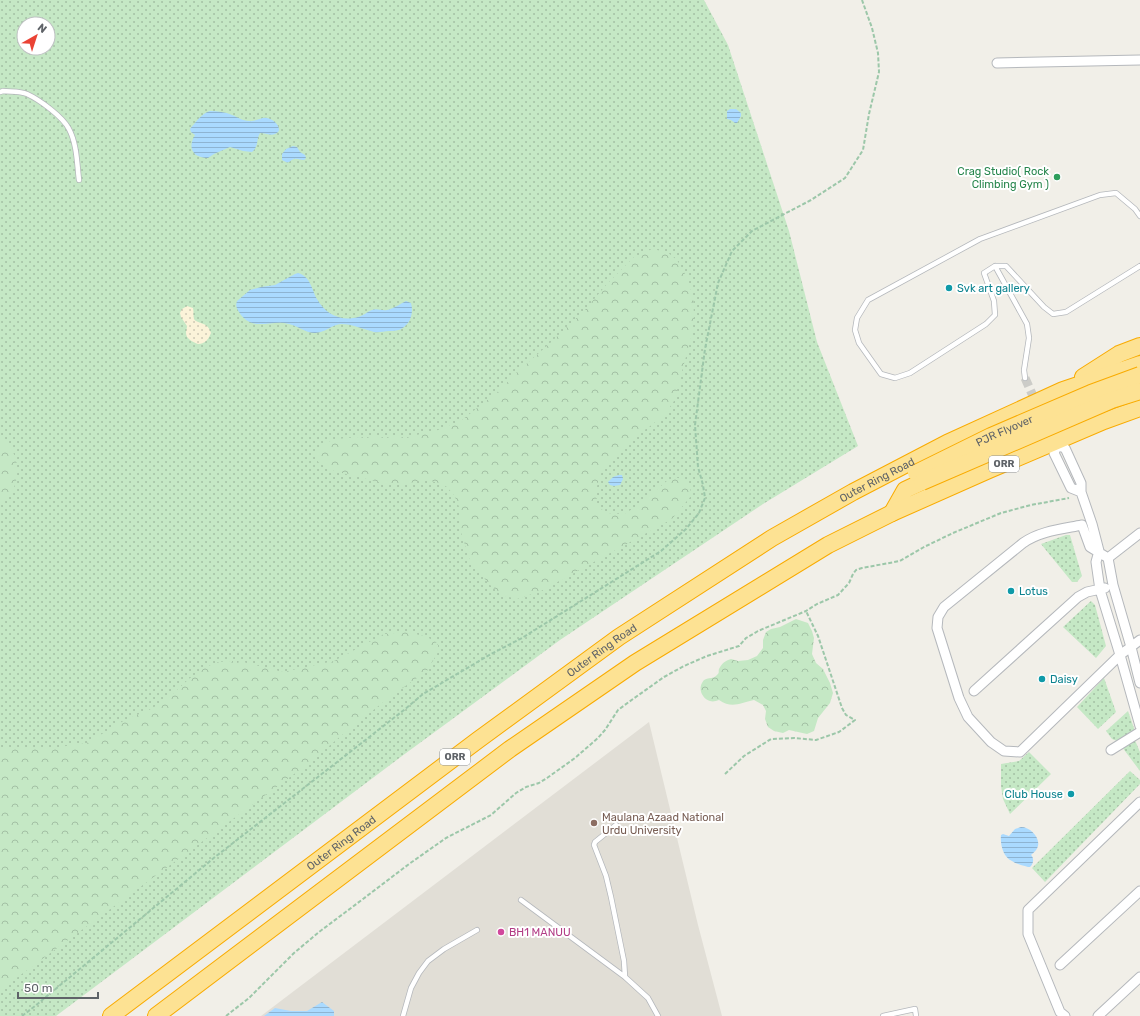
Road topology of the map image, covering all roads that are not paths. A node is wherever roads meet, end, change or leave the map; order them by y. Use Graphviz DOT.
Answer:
graph roads {
  1 [pos="1140,60"];
  2 [pos="997,63"];
  3 [pos="0,92"];
  4 [pos="79,180"];
  5 [pos="1140,216"];
  6 [pos="995,266"];
  7 [pos="1140,266"];
  8 [pos="1140,346"];
  9 [pos="1140,364"];
  10 [pos="1140,375"];
  11 [pos="1025,378"];
  12 [pos="1063,390"];
  13 [pos="1140,391"];
  14 [pos="1140,408"];
  15 [pos="919,477"];
  16 [pos="870,483"];
  17 [pos="1081,492"];
  18 [pos="892,513"];
  19 [pos="1140,533"];
  20 [pos="1099,551"];
  21 [pos="1108,558"];
  22 [pos="1113,585"];
  23 [pos="1100,590"];
  24 [pos="1140,640"];
  25 [pos="1131,647"];
  26 [pos="1120,655"];
  27 [pos="1140,683"];
  28 [pos="974,691"];
  29 [pos="1140,726"];
  30 [pos="1140,732"];
  31 [pos="1111,750"];
  32 [pos="1140,802"];
  33 [pos="616,825"];
  34 [pos="1140,891"];
  35 [pos="521,900"];
  36 [pos="478,930"];
  37 [pos="1060,965"];
  38 [pos="625,977"];
  39 [pos="1140,977"];
  40 [pos="111,1016"];
  41 [pos="156,1016"];
  42 [pos="403,1016"];
  43 [pos="658,1016"];
  44 [pos="883,1016"];
  45 [pos="916,1016"];
  46 [pos="1065,1016"];
  47 [pos="1098,1016"];
  1 -- 2 [label="street"];
  3 -- 4 [label="lane"];
  5 -- 6 [label="lane"];
  6 -- 7 [label="lane"];
  6 -- 11 [label="lane"];
  8 -- 12 [label="highway"];
  9 -- 12 [label="highway, Outer Ring Road / ORR"];
  10 -- 15 [label="highway, PJR Flyover, bridge"];
  12 -- 16 [label="highway, Outer Ring Road / ORR"];
  13 -- 15 [label="highway, PJR Flyover, bridge"];
  14 -- 18 [label="highway, ORR"];
  15 -- 16 [label="highway, PJR Flyover"];
  15 -- 18 [label="highway, PJR Flyover"];
  16 -- 40 [label="highway, Outer Ring Road / ORR"];
  17 -- 17 [label="street"];
  17 -- 20 [label="street"];
  18 -- 41 [label="highway, ORR"];
  19 -- 21 [label="street"];
  20 -- 21 [label="street"];
  20 -- 23 [label="street"];
  20 -- 26 [label="street"];
  21 -- 22 [label="street"];
  22 -- 23 [label="street"];
  22 -- 25 [label="street"];
  23 -- 26 [label="street"];
  23 -- 28 [label="street"];
  24 -- 25 [label="street"];
  25 -- 26 [label="street"];
  25 -- 27 [label="street"];
  26 -- 29 [label="street"];
  30 -- 31 [label="street"];
  32 -- 46 [label="street"];
  33 -- 38 [label="lane"];
  34 -- 37 [label="street"];
  35 -- 38 [label="lane"];
  36 -- 42 [label="lane"];
  38 -- 43 [label="lane"];
  39 -- 47 [label="street"];
  44 -- 45 [label="lane"];
}
